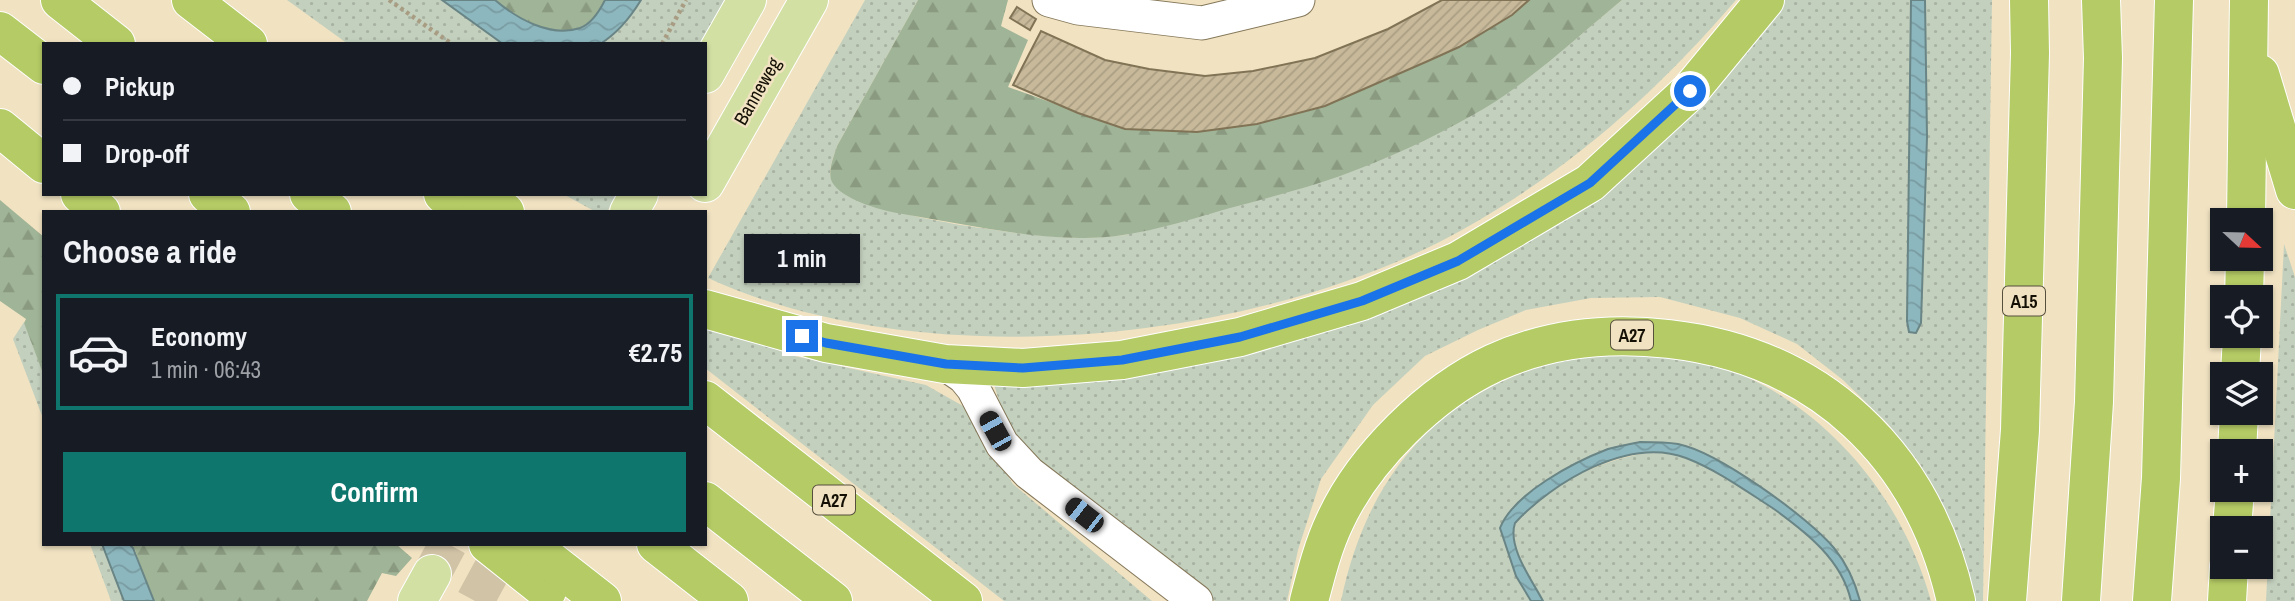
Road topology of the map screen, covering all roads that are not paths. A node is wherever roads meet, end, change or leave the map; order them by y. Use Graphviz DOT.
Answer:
graph roads {
  1 [pos="60,0"];
  2 [pos="191,0"];
  3 [pos="747,0"];
  4 [pos="809,0"];
  5 [pos="1049,0"];
  6 [pos="1298,0"];
  7 [pos="1765,0"];
  8 [pos="2029,0"];
  9 [pos="2101,0"];
  10 [pos="2174,0"];
  11 [pos="2249,0"];
  12 [pos="1257,5"];
  13 [pos="0,31"];
  14 [pos="113,42"];
  15 [pos="245,42"];
  16 [pos="2250,42"];
  17 [pos="42,63"];
  18 [pos="707,71"];
  19 [pos="0,128"];
  20 [pos="42,162"];
  21 [pos="707,179"];
  22 [pos="2295,190"];
  23 [pos="82,196"];
  24 [pos="211,196"];
  25 [pos="312,196"];
  26 [pos="446,196"];
  27 [pos="479,196"];
  28 [pos="2246,208"];
  29 [pos="99,210"];
  30 [pos="228,210"];
  31 [pos="329,210"];
  32 [pos="463,210"];
  33 [pos="502,210"];
  34 [pos="707,310"];
  35 [pos="946,364"];
  36 [pos="707,402"];
  37 [pos="707,503"];
  38 [pos="490,546"];
  39 [pos="532,546"];
  40 [pos="659,546"];
  41 [pos="2228,579"];
  42 [pos="558,601"];
  43 [pos="602,601"];
  44 [pos="729,601"];
  45 [pos="833,601"];
  46 [pos="963,601"];
  47 [pos="1196,601"];
  48 [pos="1309,601"];
  49 [pos="1956,601"];
  50 [pos="2007,601"];
  51 [pos="2081,601"];
  52 [pos="2152,601"];
  53 [pos="2227,601"];
  1 -- 14 [label="highway"];
  2 -- 15 [label="highway"];
  3 -- 18 [label="main road"];
  4 -- 21 [label="main road, Banneweg"];
  5 -- 12 [label="lane"];
  6 -- 12 [label="lane"];
  7 -- 35 [label="highway"];
  8 -- 50 [label="highway, A15"];
  9 -- 51 [label="highway"];
  10 -- 52 [label="highway"];
  11 -- 16 [label="highway"];
  13 -- 17 [label="highway"];
  16 -- 22 [label="highway"];
  16 -- 28 [label="highway"];
  19 -- 20 [label="highway"];
  23 -- 29 [label="highway"];
  24 -- 30 [label="highway"];
  25 -- 31 [label="highway"];
  26 -- 32 [label="highway"];
  27 -- 33 [label="highway"];
  34 -- 35 [label="highway"];
  35 -- 47 [label="lane"];
  36 -- 46 [label="highway, A27"];
  37 -- 45 [label="highway"];
  38 -- 42 [label="highway"];
  39 -- 43 [label="highway"];
  40 -- 44 [label="highway"];
  41 -- 53 [label="highway"];
  48 -- 49 [label="highway, A27"];
}
